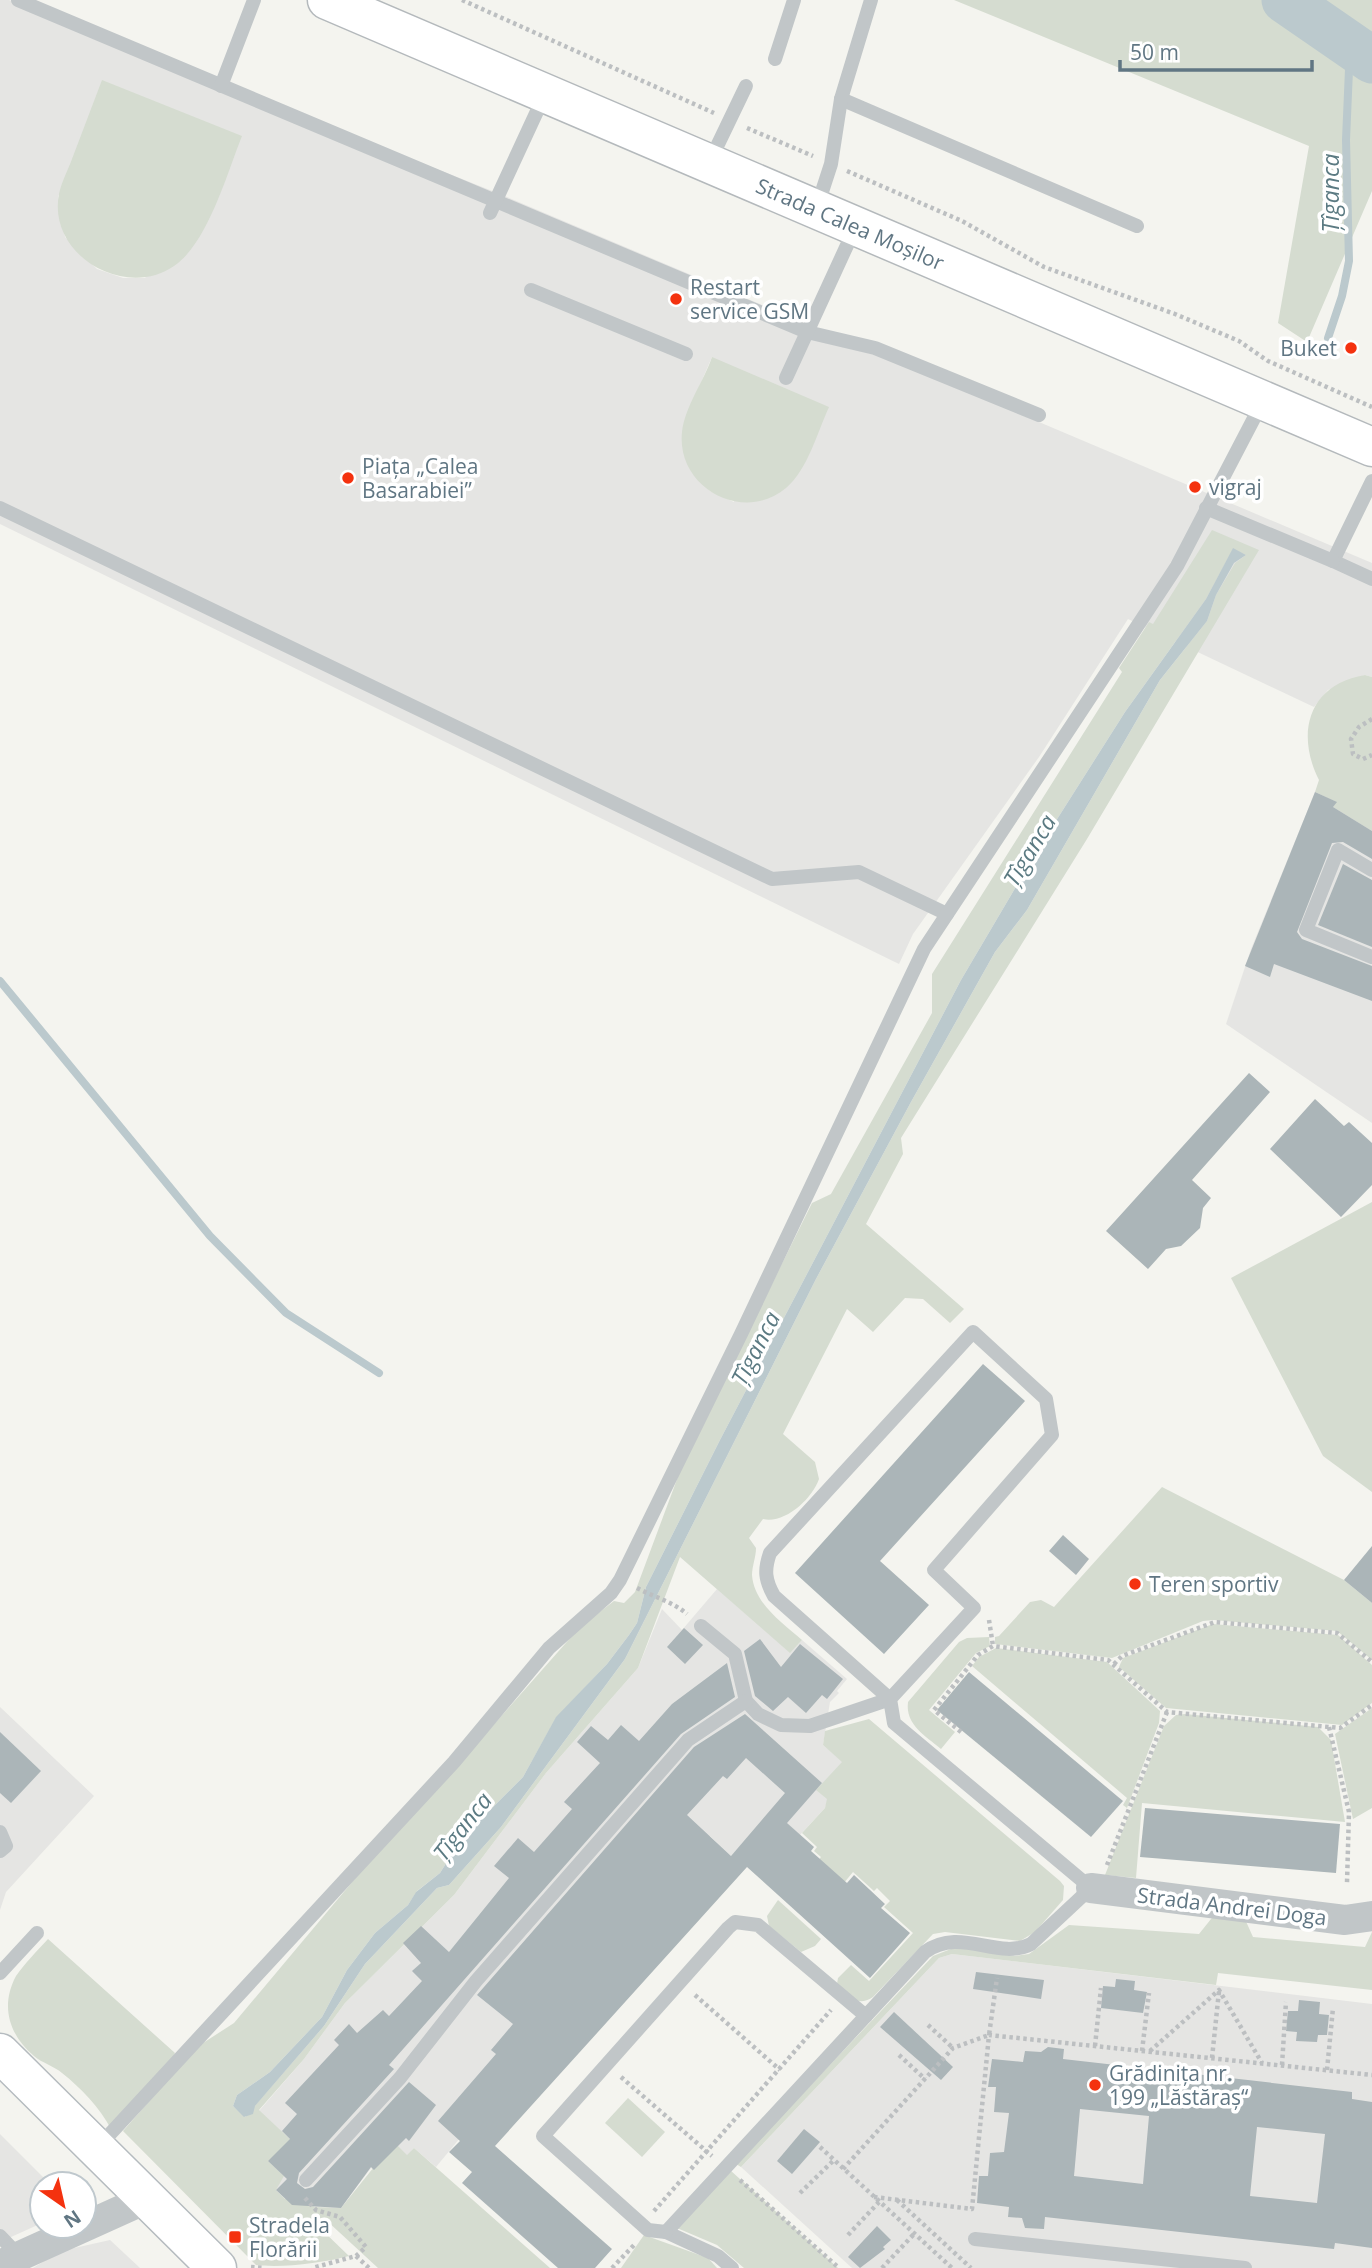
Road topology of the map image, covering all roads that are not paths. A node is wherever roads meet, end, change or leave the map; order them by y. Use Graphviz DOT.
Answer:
graph roads {
  1 [pos="18,0"];
  2 [pos="254,0"];
  3 [pos="327,0"];
  4 [pos="794,0"];
  5 [pos="871,0"];
  6 [pos="365,8"];
  7 [pos="775,59"];
  8 [pos="221,86"];
  9 [pos="746,86"];
  10 [pos="545,94"];
  11 [pos="841,99"];
  12 [pos="709,164"];
  13 [pos="493,207"];
  14 [pos="816,211"];
  15 [pos="1138,226"];
  16 [pos="855,228"];
  17 [pos="531,290"];
  18 [pos="807,332"];
  19 [pos="686,354"];
  20 [pos="786,378"];
  21 [pos="1264,400"];
  22 [pos="1039,415"];
  23 [pos="1372,447"];
  24 [pos="1372,481"];
  25 [pos="0,508"];
  26 [pos="1206,508"];
  27 [pos="1333,561"];
  28 [pos="1372,579"];
  29 [pos="1372,870"];
  30 [pos="947,914"];
  31 [pos="1372,957"];
  32 [pos="701,1626"];
  33 [pos="890,1699"];
  34 [pos="746,1700"];
  35 [pos="0,1832"];
  36 [pos="0,1851"];
  37 [pos="1094,1888"];
  38 [pos="1372,1916"];
  39 [pos="37,1933"];
  40 [pos="0,1973"];
  41 [pos="866,2016"];
  42 [pos="0,2053"];
  43 [pos="96,2149"];
  44 [pos="306,2180"];
  45 [pos="146,2199"];
  46 [pos="666,2232"];
  47 [pos="975,2239"];
  48 [pos="7,2252"];
  49 [pos="1180,2265"];
  50 [pos="217,2268"];
  51 [pos="732,2268"];
  52 [pos="1245,2268"];
  1 -- 8 [label="lane"];
  2 -- 8 [label="lane"];
  3 -- 6 [label="main road, Strada Calea Moșilor"];
  4 -- 7 [label="lane"];
  5 -- 11 [label="lane"];
  6 -- 10 [label="main road, Strada Calea Moșilor"];
  8 -- 13 [label="lane"];
  9 -- 12 [label="lane"];
  10 -- 12 [label="main road, Strada Calea Moșilor"];
  10 -- 13 [label="lane"];
  11 -- 14 [label="lane"];
  11 -- 15 [label="lane"];
  12 -- 14 [label="main road, Strada Calea Moșilor"];
  13 -- 18 [label="lane"];
  14 -- 16 [label="main road, Strada Calea Moșilor"];
  16 -- 18 [label="lane"];
  16 -- 21 [label="main road, Strada Calea Moșilor"];
  17 -- 19 [label="lane"];
  18 -- 20 [label="lane"];
  18 -- 22 [label="lane"];
  21 -- 23 [label="main road, Strada Calea Moșilor"];
  21 -- 26 [label="lane"];
  24 -- 27 [label="lane"];
  25 -- 30 [label="lane"];
  26 -- 27 [label="lane"];
  26 -- 30 [label="lane"];
  27 -- 28 [label="lane"];
  29 -- 31 [label="lane"];
  30 -- 43 [label="lane"];
  32 -- 34 [label="lane"];
  33 -- 33 [label="lane"];
  33 -- 34 [label="lane"];
  33 -- 37 [label="lane"];
  34 -- 44 [label="lane"];
  35 -- 36 [label="lane"];
  37 -- 38 [label="street, Strada Andrei Doga"];
  37 -- 41 [label="lane"];
  39 -- 40 [label="lane"];
  41 -- 46 [label="lane"];
  41 -- 46 [label="lane"];
  42 -- 43 [label="main road"];
  43 -- 45 [label="main road"];
  45 -- 48 [label="street"];
  45 -- 50 [label="main road"];
  46 -- 51 [label="lane"];
  47 -- 49 [label="lane"];
  49 -- 52 [label="lane"];
}
